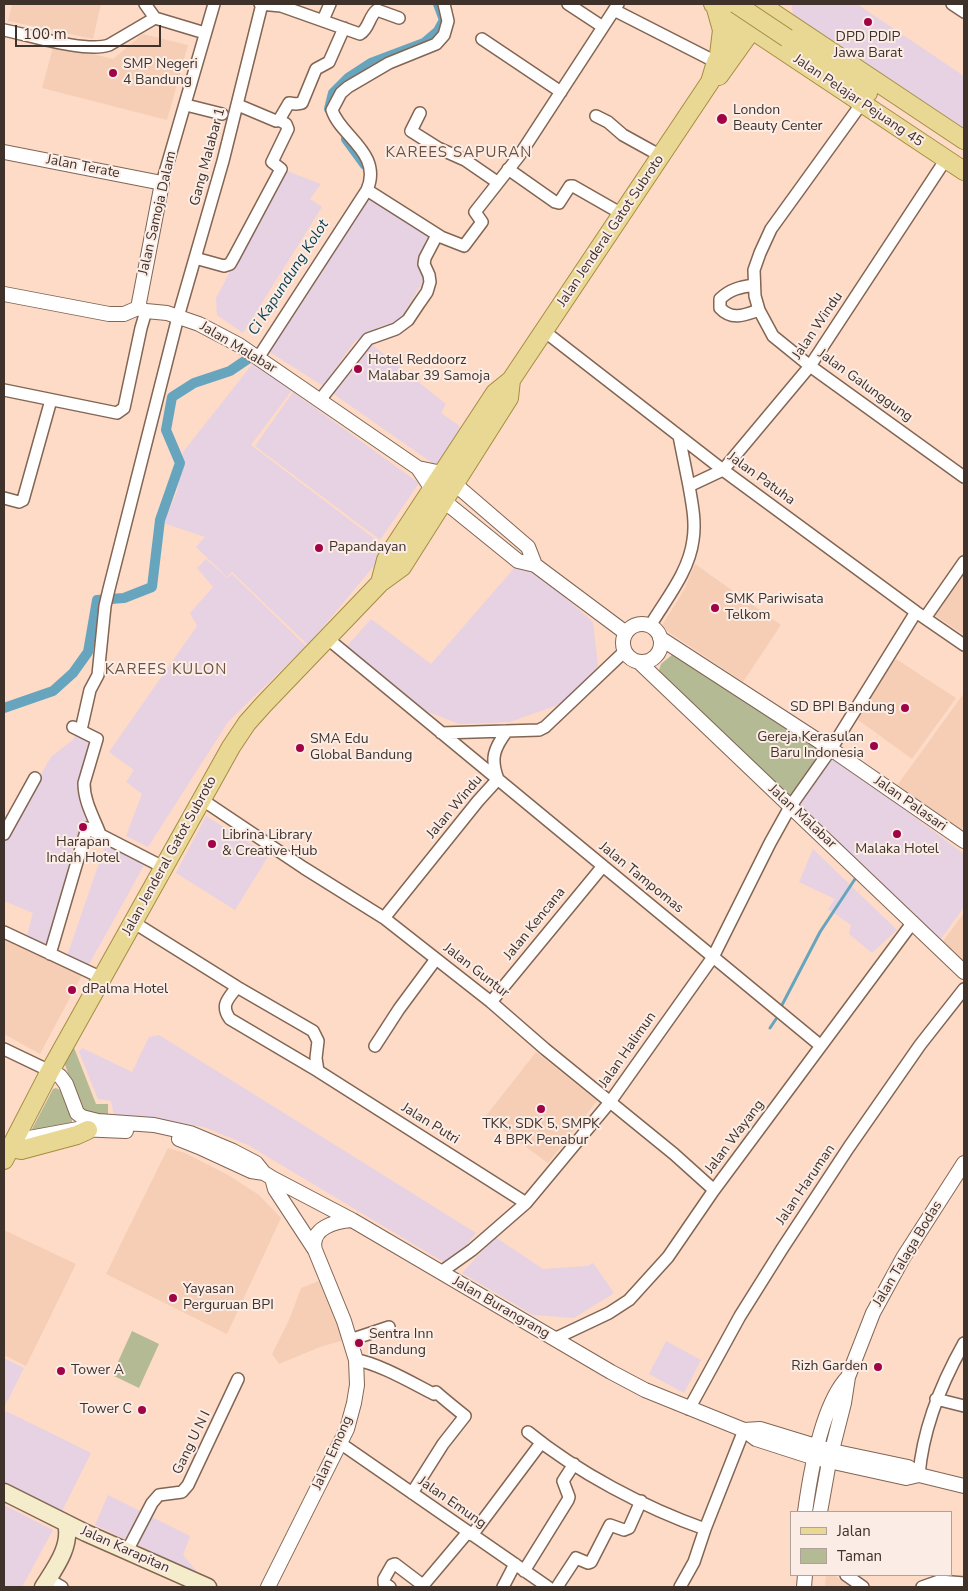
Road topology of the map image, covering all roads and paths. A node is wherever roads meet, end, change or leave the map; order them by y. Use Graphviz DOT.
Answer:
graph roads {
  1 [pos="145,4"];
  2 [pos="214,4"];
  3 [pos="261,4"];
  4 [pos="330,4"];
  5 [pos="444,4"];
  6 [pos="568,4"];
  7 [pos="736,4"];
  8 [pos="952,4"];
  9 [pos="282,5"];
  10 [pos="714,5"];
  11 [pos="767,5"];
  12 [pos="616,7"];
  13 [pos="964,12"];
  14 [pos="155,18"];
  15 [pos="399,18"];
  16 [pos="323,20"];
  17 [pos="603,27"];
  18 [pos="747,27"];
  19 [pos="344,28"];
  20 [pos="4,30"];
  21 [pos="205,33"];
  22 [pos="785,37"];
  23 [pos="482,39"];
  24 [pos="721,61"];
  25 [pos="562,92"];
  26 [pos="238,104"];
  27 [pos="862,104"];
  28 [pos="186,105"];
  29 [pos="420,113"];
  30 [pos="222,114"];
  31 [pos="596,116"];
  32 [pos="279,120"];
  33 [pos="4,152"];
  34 [pos="959,153"];
  35 [pos="661,156"];
  36 [pos="508,170"];
  37 [pos="964,171"];
  38 [pos="497,182"];
  39 [pos="162,183"];
  40 [pos="366,190"];
  41 [pos="622,214"];
  42 [pos="437,235"];
  43 [pos="195,258"];
  44 [pos="754,285"];
  45 [pos="4,294"];
  46 [pos="142,309"];
  47 [pos="759,310"];
  48 [pos="178,317"];
  49 [pos="544,331"];
  50 [pos="259,358"];
  51 [pos="810,366"];
  52 [pos="4,390"];
  53 [pos="51,400"];
  54 [pos="320,400"];
  55 [pos="679,436"];
  56 [pos="418,468"];
  57 [pos="722,470"];
  58 [pos="964,477"];
  59 [pos="449,479"];
  60 [pos="689,486"];
  61 [pos="438,495"];
  62 [pos="4,498"];
  63 [pos="964,562"];
  64 [pos="535,565"];
  65 [pos="921,615"];
  66 [pos="650,626"];
  67 [pos="626,633"];
  68 [pos="660,638"];
  69 [pos="328,639"];
  70 [pos="964,645"];
  71 [pos="625,652"];
  72 [pos="639,662"];
  73 [pos="507,731"];
  74 [pos="441,733"];
  75 [pos="831,749"];
  76 [pos="35,778"];
  77 [pos="498,779"];
  78 [pos="201,799"];
  79 [pos="790,807"];
  80 [pos="4,834"];
  81 [pos="100,834"];
  82 [pos="964,841"];
  83 [pos="603,866"];
  84 [pos="163,867"];
  85 [pos="384,918"];
  86 [pos="133,922"];
  87 [pos="913,922"];
  88 [pos="4,932"];
  89 [pos="50,954"];
  90 [pos="713,957"];
  91 [pos="436,959"];
  92 [pos="964,972"];
  93 [pos="102,978"];
  94 [pos="237,987"];
  95 [pos="964,989"];
  96 [pos="491,1002"];
  97 [pos="375,1046"];
  98 [pos="821,1046"];
  99 [pos="4,1049"];
  100 [pos="50,1071"];
  101 [pos="318,1071"];
  102 [pos="610,1102"];
  103 [pos="88,1130"];
  104 [pos="8,1149"];
  105 [pos="964,1163"];
  106 [pos="268,1175"];
  107 [pos="714,1190"];
  108 [pos="526,1203"];
  109 [pos="352,1220"];
  110 [pos="315,1250"];
  111 [pos="440,1272"];
  112 [pos="389,1327"];
  113 [pos="554,1339"];
  114 [pos="350,1340"];
  115 [pos="964,1343"];
  116 [pos="356,1360"];
  117 [pos="848,1377"];
  118 [pos="238,1379"];
  119 [pos="936,1399"];
  120 [pos="964,1406"];
  121 [pos="689,1408"];
  122 [pos="744,1430"];
  123 [pos="528,1432"];
  124 [pos="541,1442"];
  125 [pos="340,1444"];
  126 [pos="816,1453"];
  127 [pos="830,1457"];
  128 [pos="574,1464"];
  129 [pos="919,1475"];
  130 [pos="964,1486"];
  131 [pos="4,1492"];
  132 [pos="412,1493"];
  133 [pos="641,1501"];
  134 [pos="805,1511"];
  135 [pos="820,1511"];
  136 [pos="74,1527"];
  137 [pos="705,1529"];
  138 [pos="470,1533"];
  139 [pos="127,1551"];
  140 [pos="520,1568"];
  141 [pos="847,1576"];
  142 [pos="964,1583"];
  143 [pos="51,1584"];
  144 [pos="208,1587"];
  145 [pos="268,1587"];
  146 [pos="390,1587"];
  147 [pos="503,1587"];
  148 [pos="548,1587"];
  149 [pos="557,1587"];
  150 [pos="680,1587"];
  151 [pos="863,1587"];
  152 [pos="922,1587"];
  1 -- 14 [label="street"];
  2 -- 21 [label="street, Jalan Samoja Dalam"];
  3 -- 9 [label="street"];
  3 -- 26 [label="street, Gang Malabar 1"];
  4 -- 16 [label="street"];
  5 -- 40 [label="street"];
  6 -- 17 [label="street"];
  7 -- 22 [label="main road, bridge"];
  8 -- 13 [label="street"];
  9 -- 16 [label="street"];
  10 -- 18 [label="main road, Jalan Pelajar Pejuang 45"];
  10 -- 24 [label="main road"];
  11 -- 18 [label="main road, Jalan Jenderal Gatot Subroto"];
  11 -- 22 [label="main road"];
  12 -- 17 [label="street"];
  12 -- 24 [label="street"];
  14 -- 20 [label="street"];
  14 -- 21 [label="street"];
  15 -- 19 [label="street"];
  16 -- 19 [label="street"];
  17 -- 25 [label="street"];
  18 -- 22 [label="main road, Jalan Pelajar Pejuang 45"];
  18 -- 24 [label="main road, Jalan Jenderal Gatot Subroto"];
  19 -- 32 [label="street"];
  21 -- 28 [label="street, Jalan Samoja Dalam"];
  22 -- 24 [label="main road"];
  22 -- 27 [label="main road, Jalan Pelajar Pejuang 45"];
  22 -- 34 [label="main road"];
  23 -- 25 [label="street"];
  24 -- 35 [label="main road, Jalan Jenderal Gatot Subroto"];
  25 -- 36 [label="street"];
  26 -- 32 [label="street"];
  26 -- 43 [label="street, Gang Malabar 1"];
  27 -- 34 [label="main road, Jalan Pelajar Pejuang 45"];
  27 -- 44 [label="street, Jalan Galunggung"];
  28 -- 30 [label="street"];
  28 -- 39 [label="street, Jalan Samoja Dalam"];
  29 -- 38 [label="street"];
  31 -- 35 [label="street"];
  32 -- 43 [label="street"];
  33 -- 39 [label="street, Jalan Terate"];
  34 -- 37 [label="main road, Jalan Pelajar Pejuang 45"];
  34 -- 51 [label="street, Jalan Windu"];
  35 -- 41 [label="main road, Jalan Jenderal Gatot Subroto"];
  36 -- 38 [label="street"];
  36 -- 41 [label="street"];
  38 -- 42 [label="street"];
  39 -- 46 [label="street, Jalan Samoja Dalam"];
  40 -- 42 [label="street"];
  40 -- 50 [label="street"];
  41 -- 49 [label="main road, Jalan Jenderal Gatot Subroto"];
  42 -- 54 [label="street"];
  43 -- 48 [label="street, Gang Malabar 1"];
  44 -- 47 [label="street, Jalan Galunggung"];
  44 -- 47 [label="street"];
  45 -- 46 [label="street, Jalan Malabar"];
  46 -- 48 [label="street, Jalan Malabar"];
  46 -- 53 [label="street"];
  47 -- 51 [label="street, Jalan Galunggung"];
  48 -- 50 [label="street, Jalan Malabar"];
  48 -- 81 [label="street, Gang Malabar 1"];
  49 -- 55 [label="street, Jalan Patuha"];
  49 -- 59 [label="main road, Jalan Jenderal Gatot Subroto"];
  50 -- 54 [label="street, Jalan Malabar"];
  51 -- 57 [label="street, Jalan Windu"];
  51 -- 58 [label="street, Jalan Galunggung"];
  52 -- 53 [label="street"];
  53 -- 62 [label="street"];
  54 -- 56 [label="street, Jalan Malabar"];
  55 -- 57 [label="street, Jalan Patuha"];
  55 -- 60 [label="street"];
  56 -- 59 [label="street, Jalan Malabar"];
  56 -- 61 [label="street, Jalan Malabar"];
  57 -- 60 [label="street, Jalan Windu"];
  57 -- 65 [label="street, Jalan Patuha"];
  59 -- 61 [label="main road, Jalan Jenderal Gatot Subroto"];
  59 -- 64 [label="street, Jalan Malabar"];
  60 -- 66 [label="street"];
  61 -- 64 [label="street, Jalan Malabar"];
  61 -- 69 [label="main road, Jalan Jenderal Gatot Subroto"];
  63 -- 65 [label="street, Jalan Halimun"];
  64 -- 67 [label="street, Jalan Malabar"];
  65 -- 70 [label="street, Jalan Patuha"];
  65 -- 75 [label="street, Jalan Halimun"];
  66 -- 67 [label="street"];
  66 -- 68 [label="street"];
  67 -- 71 [label="street"];
  68 -- 72 [label="street"];
  68 -- 75 [label="street"];
  69 -- 74 [label="street, Jalan Tampomas"];
  69 -- 78 [label="main road, Jalan Jenderal Gatot Subroto"];
  71 -- 72 [label="street"];
  71 -- 73 [label="street"];
  72 -- 79 [label="street, Jalan Malabar"];
  73 -- 74 [label="street"];
  73 -- 77 [label="street, Jalan Windu"];
  74 -- 77 [label="street, Jalan Tampomas"];
  75 -- 79 [label="street, Jalan Halimun"];
  75 -- 82 [label="street, Jalan Palasari"];
  76 -- 80 [label="street"];
  77 -- 83 [label="street, Jalan Tampomas"];
  77 -- 85 [label="street, Jalan Windu"];
  78 -- 84 [label="main road, Jalan Jenderal Gatot Subroto"];
  78 -- 85 [label="street, Jalan Guntur"];
  79 -- 87 [label="street, Jalan Malabar"];
  79 -- 90 [label="street, Jalan Halimun"];
  81 -- 84 [label="street"];
  81 -- 89 [label="street"];
  83 -- 90 [label="street, Jalan Tampomas"];
  83 -- 96 [label="street, Jalan Kencana"];
  84 -- 86 [label="main road, Jalan Jenderal Gatot Subroto"];
  85 -- 91 [label="street, Jalan Guntur"];
  86 -- 93 [label="main road, Jalan Jenderal Gatot Subroto"];
  86 -- 94 [label="street"];
  87 -- 92 [label="street, Jalan Malabar"];
  87 -- 98 [label="street, Jalan Wayang"];
  88 -- 89 [label="street"];
  89 -- 93 [label="street"];
  90 -- 98 [label="street, Jalan Tampomas"];
  90 -- 102 [label="street, Jalan Halimun"];
  91 -- 96 [label="street, Jalan Guntur"];
  91 -- 97 [label="street"];
  93 -- 100 [label="main road, Jalan Jenderal Gatot Subroto"];
  94 -- 101 [label="street"];
  94 -- 101 [label="street, Jalan Putri"];
  95 -- 121 [label="street, Jalan Haruman"];
  96 -- 102 [label="street, Jalan Guntur"];
  98 -- 107 [label="street, Jalan Wayang"];
  99 -- 100 [label="street"];
  100 -- 104 [label="main road, Jalan Jenderal Gatot Subroto"];
  100 -- 106 [label="street, Jalan Burangrang"];
  101 -- 108 [label="street, Jalan Putri"];
  102 -- 107 [label="street, Jalan Guntur"];
  102 -- 108 [label="street, Jalan Halimun"];
  103 -- 104 [label="main road"];
  103 -- 106 [label="street, Jalan Burangrang"];
  105 -- 117 [label="street, Jalan Talaga Bodas"];
  106 -- 109 [label="street, Jalan Burangrang"];
  106 -- 110 [label="street, Jalan Emong"];
  107 -- 113 [label="street, Jalan Wayang"];
  108 -- 111 [label="street, Jalan Halimun"];
  109 -- 110 [label="street"];
  109 -- 111 [label="street, Jalan Burangrang"];
  110 -- 114 [label="street, Jalan Emong"];
  111 -- 113 [label="street, Jalan Burangrang"];
  112 -- 114 [label="street"];
  113 -- 121 [label="street, Jalan Burangrang"];
  114 -- 116 [label="street, Jalan Emong"];
  115 -- 119 [label="street"];
  116 -- 125 [label="street, Jalan Emong"];
  116 -- 132 [label="street"];
  117 -- 126 [label="street, Jalan Talaga Bodas"];
  117 -- 127 [label="street, Jalan Talaga Bodas"];
  118 -- 139 [label="street, Gang U N I"];
  119 -- 120 [label="street"];
  119 -- 129 [label="street"];
  121 -- 122 [label="street, Jalan Burangrang"];
  122 -- 126 [label="street, Jalan Burangrang"];
  122 -- 137 [label="street"];
  123 -- 124 [label="street"];
  124 -- 128 [label="street"];
  124 -- 138 [label="street"];
  125 -- 132 [label="street, Jalan Emung"];
  125 -- 145 [label="street, Jalan Emong"];
  126 -- 127 [label="street, Jalan Burangrang"];
  126 -- 134 [label="street, Jalan Talaga Bodas"];
  127 -- 129 [label="street, Jalan Burangrang"];
  127 -- 135 [label="street, Jalan Talaga Bodas"];
  128 -- 133 [label="street"];
  128 -- 140 [label="street"];
  129 -- 130 [label="street, Jalan Burangrang"];
  131 -- 136 [label="main road, Jalan Karapitan"];
  132 -- 138 [label="street, Jalan Emung"];
  133 -- 137 [label="street"];
  133 -- 149 [label="street"];
  136 -- 139 [label="main road, Jalan Karapitan"];
  136 -- 143 [label="main road"];
  137 -- 150 [label="street"];
  138 -- 140 [label="street, Jalan Emung"];
  138 -- 146 [label="street"];
  139 -- 144 [label="main road, Jalan Karapitan"];
  140 -- 147 [label="street"];
  140 -- 148 [label="street, Jalan Emung"];
  141 -- 151 [label="street"];
  142 -- 152 [label="street"];
}
